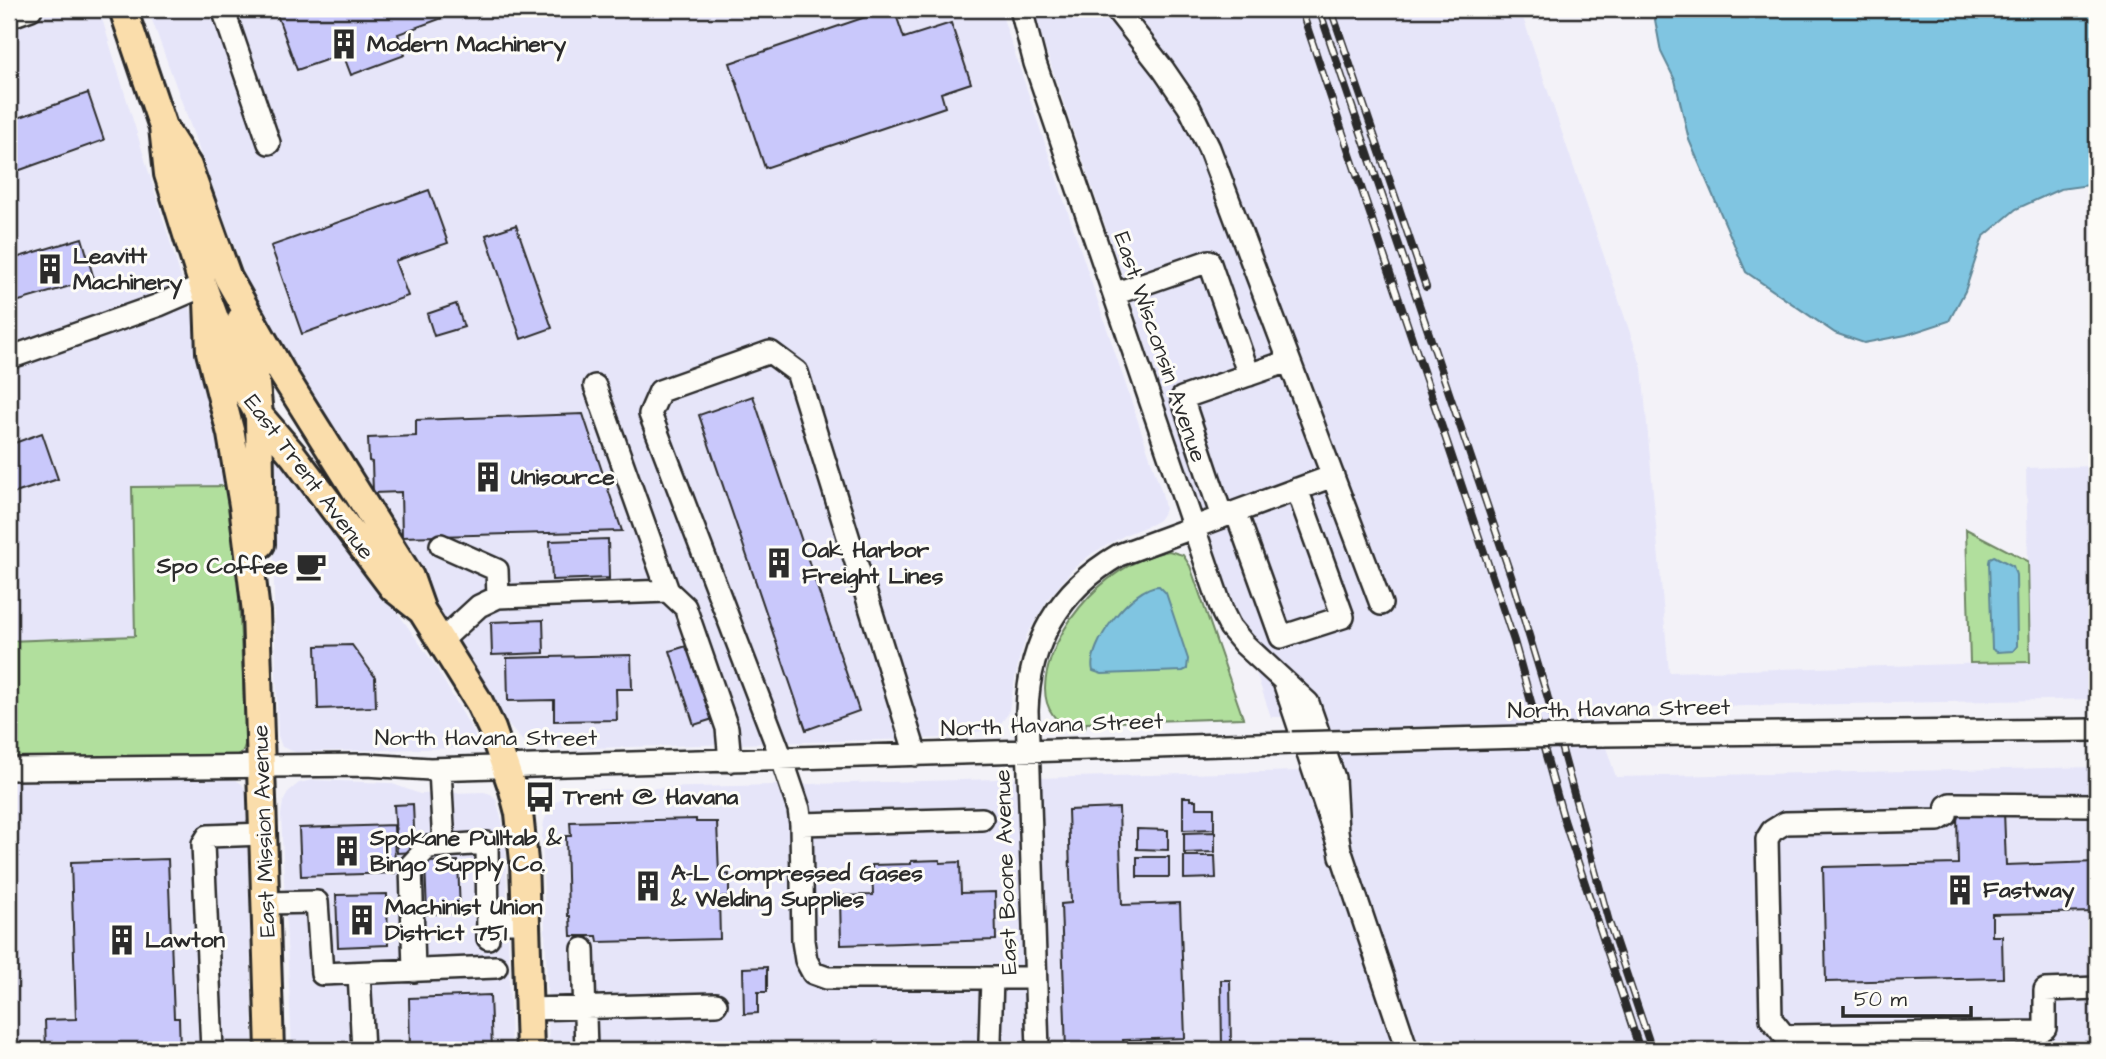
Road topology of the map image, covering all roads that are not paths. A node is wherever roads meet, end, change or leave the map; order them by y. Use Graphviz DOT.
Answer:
graph roads {
  1 [pos="31,9"];
  2 [pos="123,9"];
  3 [pos="223,9"];
  4 [pos="1021,9"];
  5 [pos="1116,9"];
  6 [pos="9,17"];
  7 [pos="163,127"];
  8 [pos="269,143"];
  9 [pos="228,278"];
  10 [pos="205,293"];
  11 [pos="1114,294"];
  12 [pos="9,358"];
  13 [pos="1289,361"];
  14 [pos="1249,374"];
  15 [pos="595,386"];
  16 [pos="259,415"];
  17 [pos="1333,476"];
  18 [pos="1297,489"];
  19 [pos="1229,514"];
  20 [pos="1194,527"];
  21 [pos="441,545"];
  22 [pos="668,592"];
  23 [pos="498,597"];
  24 [pos="1381,604"];
  25 [pos="422,611"];
  26 [pos="256,612"];
  27 [pos="441,640"];
  28 [pos="2097,730"];
  29 [pos="1028,752"];
  30 [pos="916,755"];
  31 [pos="782,759"];
  32 [pos="730,761"];
  33 [pos="262,765"];
  34 [pos="506,767"];
  35 [pos="9,769"];
  36 [pos="440,769"];
  37 [pos="2097,805"];
  38 [pos="982,819"];
  39 [pos="801,824"];
  40 [pos="264,834"];
  41 [pos="444,846"];
  42 [pos="266,903"];
  43 [pos="527,922"];
  44 [pos="583,949"];
  45 [pos="496,967"];
  46 [pos="414,971"];
  47 [pos="359,973"];
  48 [pos="1035,978"];
  49 [pos="992,979"];
  50 [pos="2097,988"];
  51 [pos="716,1004"];
  52 [pos="584,1008"];
  53 [pos="529,1009"];
  54 [pos="2025,1041"];
  55 [pos="212,1050"];
  56 [pos="270,1050"];
  57 [pos="363,1050"];
  58 [pos="530,1050"];
  59 [pos="586,1050"];
  60 [pos="992,1050"];
  61 [pos="1038,1050"];
  62 [pos="1407,1050"];
  1 -- 6 [label="street"];
  2 -- 7 [label="main road, East Trent Avenue"];
  3 -- 8 [label="street"];
  4 -- 11 [label="street, East Wisconsin Avenue"];
  5 -- 13 [label="street"];
  7 -- 9 [label="main road, East Trent Avenue"];
  7 -- 10 [label="main road, East Trent Avenue"];
  9 -- 16 [label="main road, East Mission Avenue"];
  9 -- 25 [label="main road, East Trent Avenue"];
  10 -- 12 [label="street"];
  10 -- 16 [label="main road, East Trent Avenue"];
  10 -- 26 [label="main road, East Mission Avenue"];
  11 -- 14 [label="street"];
  11 -- 20 [label="street, East Wisconsin Avenue"];
  13 -- 14 [label="street"];
  13 -- 17 [label="street"];
  14 -- 19 [label="street"];
  15 -- 22 [label="street"];
  16 -- 25 [label="main road, East Trent Avenue"];
  16 -- 26 [label="main road, East Mission Avenue"];
  17 -- 18 [label="street, East Boone Avenue"];
  17 -- 24 [label="street"];
  18 -- 19 [label="street, East Boone Avenue"];
  18 -- 19 [label="street"];
  19 -- 20 [label="street, East Boone Avenue"];
  20 -- 29 [label="street, East Boone Avenue"];
  20 -- 62 [label="street, East Wisconsin Avenue"];
  21 -- 23 [label="street"];
  22 -- 23 [label="street"];
  22 -- 32 [label="street"];
  23 -- 27 [label="street"];
  25 -- 27 [label="main road, East Trent Avenue"];
  26 -- 33 [label="main road, East Mission Avenue"];
  27 -- 34 [label="main road, East Trent Avenue"];
  28 -- 29 [label="street, North Havana Street, bridge"];
  29 -- 30 [label="street, North Havana Street"];
  29 -- 48 [label="street, East Boone Avenue"];
  30 -- 31 [label="street, North Havana Street"];
  30 -- 31 [label="street"];
  31 -- 32 [label="street, North Havana Street"];
  31 -- 39 [label="street"];
  32 -- 34 [label="street, North Havana Street"];
  33 -- 35 [label="street, North Havana Street"];
  33 -- 36 [label="street, North Havana Street"];
  33 -- 40 [label="main road, East Mission Avenue"];
  34 -- 36 [label="street, North Havana Street"];
  34 -- 43 [label="main road, East Trent Avenue"];
  36 -- 41 [label="street"];
  37 -- 54 [label="street"];
  38 -- 39 [label="street"];
  39 -- 49 [label="street"];
  40 -- 42 [label="main road, East Mission Avenue"];
  40 -- 55 [label="street"];
  41 -- 43 [label="street"];
  41 -- 46 [label="street"];
  42 -- 47 [label="street"];
  42 -- 56 [label="main road, East Mission Avenue"];
  43 -- 53 [label="main road, East Trent Avenue"];
  44 -- 52 [label="street"];
  45 -- 46 [label="street"];
  46 -- 47 [label="street"];
  47 -- 57 [label="street"];
  48 -- 49 [label="street"];
  48 -- 61 [label="street, East Boone Avenue"];
  49 -- 60 [label="street"];
  50 -- 54 [label="street"];
  51 -- 52 [label="street"];
  52 -- 53 [label="street"];
  52 -- 59 [label="street"];
  53 -- 58 [label="main road, East Trent Avenue"];
}
